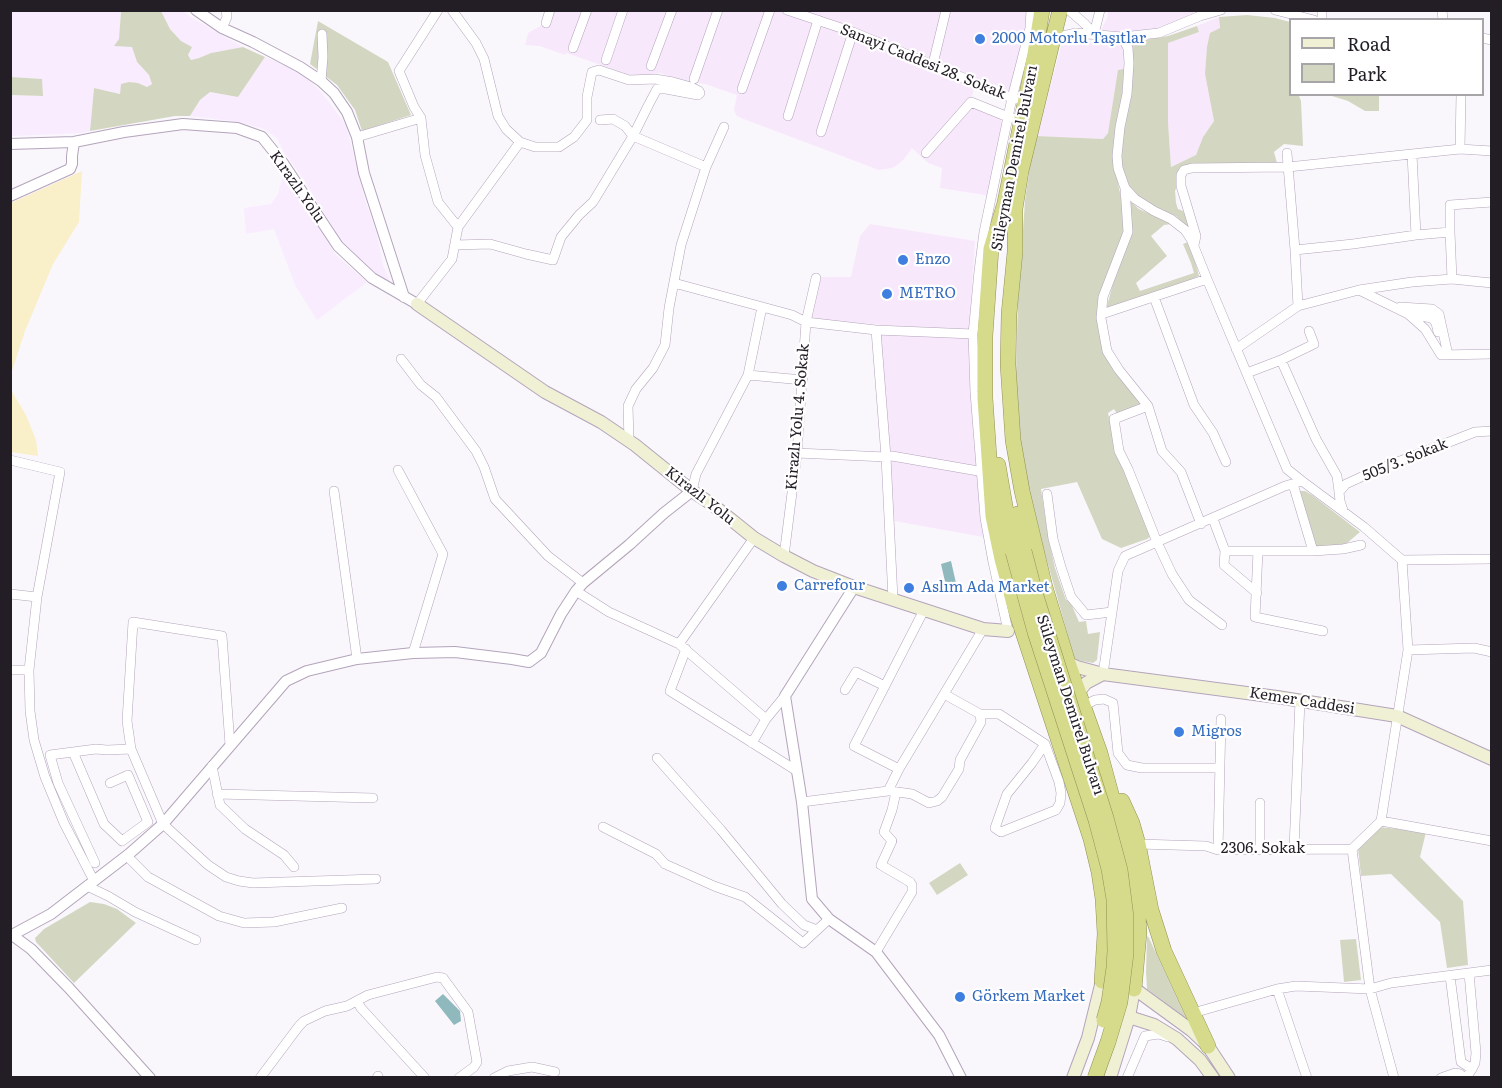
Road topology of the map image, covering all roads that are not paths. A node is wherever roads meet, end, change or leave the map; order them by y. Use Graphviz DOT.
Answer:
graph roads {
  1 [pos="196,10"];
  2 [pos="226,10"];
  3 [pos="438,10"];
  4 [pos="452,10"];
  5 [pos="550,10"];
  6 [pos="587,10"];
  7 [pos="623,10"];
  8 [pos="672,10"];
  9 [pos="718,10"];
  10 [pos="770,10"];
  11 [pos="787,10"];
  12 [pos="946,10"];
  13 [pos="1031,10"];
  14 [pos="1042,10"];
  15 [pos="1060,10"];
  16 [pos="1069,10"];
  17 [pos="1100,10"];
  18 [pos="1221,10"];
  19 [pos="1275,10"];
  20 [pos="1306,18"];
  21 [pos="818,20"];
  22 [pos="546,22"];
  23 [pos="222,28"];
  24 [pos="854,32"];
  25 [pos="322,34"];
  26 [pos="1095,34"];
  27 [pos="1122,37"];
  28 [pos="1054,38"];
  29 [pos="573,48"];
  30 [pos="606,60"];
  31 [pos="933,64"];
  32 [pos="651,66"];
  33 [pos="694,79"];
  34 [pos="321,81"];
  35 [pos="742,89"];
  36 [pos="1461,96"];
  37 [pos="1019,99"];
  38 [pos="788,116"];
  39 [pos="421,118"];
  40 [pos="1015,118"];
  41 [pos="600,120"];
  42 [pos="724,127"];
  43 [pos="821,132"];
  44 [pos="633,136"];
  45 [pos="357,137"];
  46 [pos="74,142"];
  47 [pos="520,142"];
  48 [pos="10,144"];
  49 [pos="1460,149"];
  50 [pos="1491,151"];
  51 [pos="926,153"];
  52 [pos="1287,153"];
  53 [pos="1412,154"];
  54 [pos="706,167"];
  55 [pos="1288,167"];
  56 [pos="1125,188"];
  57 [pos="10,196"];
  58 [pos="1491,202"];
  59 [pos="1009,206"];
  60 [pos="458,226"];
  61 [pos="1450,232"];
  62 [pos="1416,235"];
  63 [pos="455,245"];
  64 [pos="1194,245"];
  65 [pos="1295,250"];
  66 [pos="816,278"];
  67 [pos="1207,279"];
  68 [pos="1452,279"];
  69 [pos="674,283"];
  70 [pos="1491,283"];
  71 [pos="1359,290"];
  72 [pos="404,297"];
  73 [pos="1154,297"];
  74 [pos="417,304"];
  75 [pos="1298,306"];
  76 [pos="1392,306"];
  77 [pos="762,307"];
  78 [pos="1102,314"];
  79 [pos="806,322"];
  80 [pos="876,330"];
  81 [pos="1310,331"];
  82 [pos="973,334"];
  83 [pos="1236,349"];
  84 [pos="1491,354"];
  85 [pos="1446,355"];
  86 [pos="401,359"];
  87 [pos="1281,360"];
  88 [pos="1247,373"];
  89 [pos="748,375"];
  90 [pos="803,380"];
  91 [pos="1148,406"];
  92 [pos="1491,431"];
  93 [pos="628,441"];
  94 [pos="797,453"];
  95 [pos="886,457"];
  96 [pos="10,460"];
  97 [pos="1226,462"];
  98 [pos="398,470"];
  99 [pos="985,472"];
  100 [pos="1297,483"];
  101 [pos="334,491"];
  102 [pos="692,491"];
  103 [pos="1340,492"];
  104 [pos="1047,494"];
  105 [pos="1343,510"];
  106 [pos="1214,519"];
  107 [pos="1201,524"];
  108 [pos="754,538"];
  109 [pos="1157,542"];
  110 [pos="1361,545"];
  111 [pos="1258,550"];
  112 [pos="1018,551"];
  113 [pos="1226,551"];
  114 [pos="1313,551"];
  115 [pos="784,556"];
  116 [pos="1491,559"];
  117 [pos="1402,560"];
  118 [pos="580,587"];
  119 [pos="854,587"];
  120 [pos="1257,593"];
  121 [pos="10,594"];
  122 [pos="37,597"];
  123 [pos="893,599"];
  124 [pos="924,610"];
  125 [pos="1016,611"];
  126 [pos="1112,612"];
  127 [pos="1222,626"];
  128 [pos="982,629"];
  129 [pos="1008,631"];
  130 [pos="1323,631"];
  131 [pos="683,646"];
  132 [pos="1408,650"];
  133 [pos="1491,652"];
  134 [pos="413,653"];
  135 [pos="357,659"];
  136 [pos="1033,661"];
  137 [pos="1068,663"];
  138 [pos="10,670"];
  139 [pos="29,670"];
  140 [pos="1103,674"];
  141 [pos="885,686"];
  142 [pos="845,690"];
  143 [pos="944,694"];
  144 [pos="785,696"];
  145 [pos="1080,699"];
  146 [pos="1300,700"];
  147 [pos="980,714"];
  148 [pos="1398,716"];
  149 [pos="766,718"];
  150 [pos="1221,718"];
  151 [pos="752,743"];
  152 [pos="1045,744"];
  153 [pos="230,745"];
  154 [pos="131,749"];
  155 [pos="73,752"];
  156 [pos="1100,753"];
  157 [pos="657,758"];
  158 [pos="1491,759"];
  159 [pos="212,766"];
  160 [pos="899,768"];
  161 [pos="1220,768"];
  162 [pos="797,771"];
  163 [pos="110,783"];
  164 [pos="892,792"];
  165 [pos="217,794"];
  166 [pos="373,798"];
  167 [pos="802,802"];
  168 [pos="1260,803"];
  169 [pos="1382,821"];
  170 [pos="163,824"];
  171 [pos="603,827"];
  172 [pos="1491,841"];
  173 [pos="1138,844"];
  174 [pos="1260,849"];
  175 [pos="1294,849"];
  176 [pos="1352,849"];
  177 [pos="1218,850"];
  178 [pos="127,856"];
  179 [pos="94,863"];
  180 [pos="294,867"];
  181 [pos="376,879"];
  182 [pos="91,883"];
  183 [pos="342,908"];
  184 [pos="829,919"];
  185 [pos="817,930"];
  186 [pos="1138,933"];
  187 [pos="11,934"];
  188 [pos="1105,934"];
  189 [pos="196,940"];
  190 [pos="876,952"];
  191 [pos="1491,970"];
  192 [pos="1469,973"];
  193 [pos="1450,976"];
  194 [pos="1102,981"];
  195 [pos="1134,989"];
  196 [pos="1277,989"];
  197 [pos="1371,989"];
  198 [pos="357,1001"];
  199 [pos="1097,1003"];
  200 [pos="1193,1013"];
  201 [pos="1129,1017"];
  202 [pos="1160,1029"];
  203 [pos="1177,1039"];
  204 [pos="1122,1040"];
  205 [pos="1208,1046"];
  206 [pos="1472,1069"];
  207 [pos="555,1072"];
  208 [pos="150,1077"];
  209 [pos="260,1077"];
  210 [pos="425,1077"];
  211 [pos="459,1077"];
  212 [pos="494,1077"];
  213 [pos="961,1077"];
  214 [pos="1073,1077"];
  215 [pos="1084,1077"];
  216 [pos="1095,1077"];
  217 [pos="1110,1077"];
  218 [pos="1127,1077"];
  219 [pos="1213,1077"];
  220 [pos="1229,1077"];
  221 [pos="1307,1077"];
  222 [pos="1394,1077"];
  223 [pos="1441,1077"];
  224 [pos="1465,1077"];
  1 -- 23 [label="street"];
  2 -- 23 [label="street"];
  3 -- 39 [label="street"];
  4 -- 47 [label="street"];
  5 -- 22 [label="street"];
  6 -- 29 [label="street"];
  7 -- 30 [label="street"];
  8 -- 32 [label="street"];
  9 -- 33 [label="street"];
  10 -- 35 [label="street"];
  11 -- 21 [label="street, Sanayi Caddesi 28. Sokak"];
  12 -- 31 [label="street"];
  13 -- 37 [label="street"];
  14 -- 37 [label="highway, Süleyman Demirel Bulvarı"];
  15 -- 28 [label="highway, Süleyman Demirel Bulvarı"];
  16 -- 26 [label="street"];
  17 -- 26 [label="street"];
  18 -- 27 [label="street"];
  19 -- 20 [label="street"];
  21 -- 24 [label="street, Sanayi Caddesi 28. Sokak"];
  21 -- 38 [label="street"];
  23 -- 34 [label="street"];
  24 -- 31 [label="street, Sanayi Caddesi 28. Sokak"];
  24 -- 43 [label="street"];
  25 -- 34 [label="street"];
  26 -- 27 [label="street"];
  26 -- 28 [label="street"];
  27 -- 56 [label="street"];
  28 -- 59 [label="highway, Süleyman Demirel Bulvarı"];
  31 -- 37 [label="street, Sanayi Caddesi 28. Sokak"];
  34 -- 45 [label="street"];
  36 -- 49 [label="street"];
  37 -- 40 [label="highway, Süleyman Demirel Bulvarı"];
  39 -- 45 [label="street"];
  39 -- 60 [label="street"];
  40 -- 51 [label="street"];
  40 -- 59 [label="highway, Süleyman Demirel Bulvarı"];
  40 -- 82 [label="street"];
  41 -- 44 [label="street"];
  42 -- 54 [label="street"];
  44 -- 47 [label="street"];
  44 -- 54 [label="street"];
  44 -- 63 [label="street"];
  45 -- 72 [label="street"];
  46 -- 48 [label="street, Kırazlı Yolu"];
  46 -- 57 [label="street"];
  46 -- 72 [label="street, Kırazlı Yolu"];
  47 -- 60 [label="street"];
  49 -- 50 [label="street"];
  49 -- 53 [label="street"];
  52 -- 55 [label="street"];
  53 -- 55 [label="street"];
  53 -- 62 [label="street"];
  54 -- 69 [label="street"];
  55 -- 64 [label="street"];
  55 -- 65 [label="street"];
  56 -- 64 [label="street"];
  56 -- 78 [label="street"];
  58 -- 61 [label="street"];
  59 -- 99 [label="highway"];
  59 -- 112 [label="highway, Süleyman Demirel Bulvarı"];
  59 -- 137 [label="highway"];
  60 -- 63 [label="street"];
  61 -- 62 [label="street"];
  61 -- 68 [label="street"];
  62 -- 65 [label="street"];
  63 -- 74 [label="street"];
  64 -- 67 [label="street"];
  65 -- 75 [label="street"];
  66 -- 79 [label="street, Kirazlı Yolu 4. Sokak"];
  67 -- 73 [label="street"];
  67 -- 83 [label="street"];
  68 -- 70 [label="street"];
  68 -- 71 [label="street"];
  69 -- 77 [label="street"];
  69 -- 93 [label="street"];
  71 -- 75 [label="street"];
  71 -- 76 [label="street"];
  72 -- 74 [label="street, Kırazlı Yolu"];
  73 -- 78 [label="street"];
  73 -- 97 [label="street"];
  74 -- 93 [label="main road, Kirazlı Yolu"];
  75 -- 83 [label="street"];
  76 -- 85 [label="street"];
  76 -- 85 [label="street"];
  77 -- 79 [label="street"];
  77 -- 89 [label="street"];
  78 -- 91 [label="street"];
  79 -- 80 [label="street"];
  79 -- 90 [label="street, Kirazlı Yolu 4. Sokak"];
  80 -- 82 [label="street"];
  80 -- 95 [label="street"];
  81 -- 87 [label="street"];
  82 -- 99 [label="street"];
  83 -- 88 [label="street"];
  84 -- 85 [label="street"];
  86 -- 118 [label="street"];
  87 -- 88 [label="street"];
  87 -- 103 [label="street"];
  88 -- 100 [label="street"];
  89 -- 90 [label="street"];
  89 -- 102 [label="street"];
  90 -- 94 [label="street, Kirazlı Yolu 4. Sokak"];
  91 -- 107 [label="street"];
  91 -- 109 [label="street"];
  92 -- 103 [label="street, 505/3. Sokak"];
  93 -- 102 [label="main road, Kirazlı Yolu"];
  94 -- 95 [label="street"];
  94 -- 115 [label="street, Kirazlı Yolu 4. Sokak"];
  95 -- 99 [label="street"];
  95 -- 123 [label="street"];
  96 -- 122 [label="street"];
  98 -- 134 [label="street"];
  99 -- 125 [label="highway"];
  99 -- 129 [label="street"];
  100 -- 105 [label="street"];
  100 -- 106 [label="street"];
  100 -- 114 [label="street"];
  101 -- 135 [label="street"];
  102 -- 108 [label="main road, Kirazlı Yolu"];
  102 -- 118 [label="street"];
  103 -- 105 [label="street"];
  104 -- 126 [label="street"];
  105 -- 117 [label="street"];
  106 -- 107 [label="street"];
  106 -- 113 [label="street"];
  107 -- 109 [label="street"];
  108 -- 115 [label="main road, Kirazlı Yolu"];
  108 -- 131 [label="street"];
  109 -- 126 [label="street"];
  109 -- 127 [label="street"];
  110 -- 114 [label="street"];
  111 -- 113 [label="street"];
  111 -- 114 [label="street"];
  111 -- 120 [label="street"];
  112 -- 215 [label="highway, Süleyman Demirel Bulvarı, bridge"];
  112 -- 216 [label="highway, Süleyman Demirel Bulvarı, bridge"];
  113 -- 120 [label="street"];
  115 -- 119 [label="main road, Kirazlı Yolu"];
  116 -- 117 [label="street"];
  117 -- 132 [label="street"];
  118 -- 131 [label="street"];
  118 -- 134 [label="street"];
  119 -- 123 [label="main road, Kirazlı Yolu"];
  119 -- 144 [label="street"];
  120 -- 130 [label="street"];
  121 -- 122 [label="street"];
  122 -- 139 [label="street"];
  123 -- 124 [label="main road, Kirazlı Yolu"];
  124 -- 128 [label="main road, Kirazlı Yolu"];
  124 -- 141 [label="street"];
  125 -- 129 [label="main road"];
  125 -- 136 [label="highway"];
  126 -- 140 [label="street"];
  128 -- 129 [label="main road, Kirazlı Yolu"];
  128 -- 143 [label="street"];
  129 -- 136 [label="main road"];
  131 -- 149 [label="street"];
  131 -- 151 [label="street"];
  132 -- 133 [label="street"];
  132 -- 148 [label="street"];
  134 -- 135 [label="street"];
  135 -- 153 [label="street"];
  136 -- 188 [label="highway"];
  137 -- 140 [label="main road, Kemer Caddesi"];
  137 -- 145 [label="highway"];
  138 -- 139 [label="street"];
  139 -- 182 [label="street"];
  140 -- 145 [label="main road"];
  140 -- 146 [label="main road, Kemer Caddesi"];
  141 -- 142 [label="street"];
  141 -- 160 [label="street"];
  143 -- 147 [label="street"];
  143 -- 160 [label="street"];
  144 -- 149 [label="street"];
  144 -- 162 [label="street"];
  145 -- 156 [label="highway"];
  145 -- 161 [label="street"];
  146 -- 148 [label="main road, Kemer Caddesi"];
  146 -- 175 [label="street"];
  147 -- 152 [label="street"];
  147 -- 164 [label="street"];
  148 -- 158 [label="main road, Kemer Caddesi"];
  148 -- 169 [label="street"];
  149 -- 151 [label="street"];
  150 -- 161 [label="street"];
  151 -- 162 [label="street"];
  152 -- 152 [label="street"];
  153 -- 154 [label="street"];
  153 -- 159 [label="street"];
  154 -- 155 [label="street"];
  154 -- 170 [label="street"];
  155 -- 163 [label="street"];
  155 -- 179 [label="street"];
  156 -- 173 [label="highway"];
  156 -- 186 [label="highway"];
  157 -- 185 [label="street"];
  159 -- 165 [label="street"];
  159 -- 170 [label="street"];
  160 -- 164 [label="street"];
  161 -- 177 [label="street"];
  162 -- 167 [label="street"];
  164 -- 167 [label="street"];
  164 -- 190 [label="street"];
  165 -- 166 [label="street"];
  165 -- 180 [label="street"];
  167 -- 184 [label="street"];
  168 -- 174 [label="street"];
  169 -- 172 [label="street"];
  169 -- 176 [label="street"];
  170 -- 178 [label="street"];
  170 -- 181 [label="street"];
  171 -- 185 [label="street"];
  173 -- 177 [label="street, 2306. Sokak"];
  173 -- 200 [label="highway"];
  174 -- 175 [label="street, 2306. Sokak"];
  174 -- 177 [label="street, 2306. Sokak"];
  175 -- 176 [label="street, 2306. Sokak"];
  176 -- 197 [label="street"];
  178 -- 182 [label="street"];
  178 -- 183 [label="street"];
  182 -- 187 [label="street"];
  182 -- 189 [label="street"];
  184 -- 185 [label="street"];
  184 -- 190 [label="street"];
  186 -- 188 [label="highway"];
  186 -- 195 [label="highway"];
  187 -- 208 [label="street"];
  188 -- 194 [label="highway"];
  190 -- 213 [label="street"];
  191 -- 192 [label="street"];
  192 -- 193 [label="street"];
  192 -- 206 [label="street"];
  193 -- 197 [label="street"];
  193 -- 206 [label="street"];
  194 -- 195 [label="main road"];
  194 -- 199 [label="main road"];
  195 -- 201 [label="main road"];
  195 -- 205 [label="main road"];
  196 -- 197 [label="street"];
  196 -- 200 [label="street"];
  196 -- 221 [label="street"];
  197 -- 222 [label="street"];
  198 -- 209 [label="street"];
  198 -- 210 [label="street"];
  198 -- 211 [label="street"];
  199 -- 201 [label="main road"];
  199 -- 214 [label="main road"];
  200 -- 205 [label="highway"];
  201 -- 202 [label="main road"];
  201 -- 204 [label="main road"];
  202 -- 203 [label="main road"];
  202 -- 204 [label="main road"];
  203 -- 218 [label="street"];
  203 -- 219 [label="main road"];
  204 -- 217 [label="main road"];
  205 -- 220 [label="main road"];
  206 -- 224 [label="street"];
  207 -- 212 [label="street"];
  223 -- 224 [label="street"];
}
